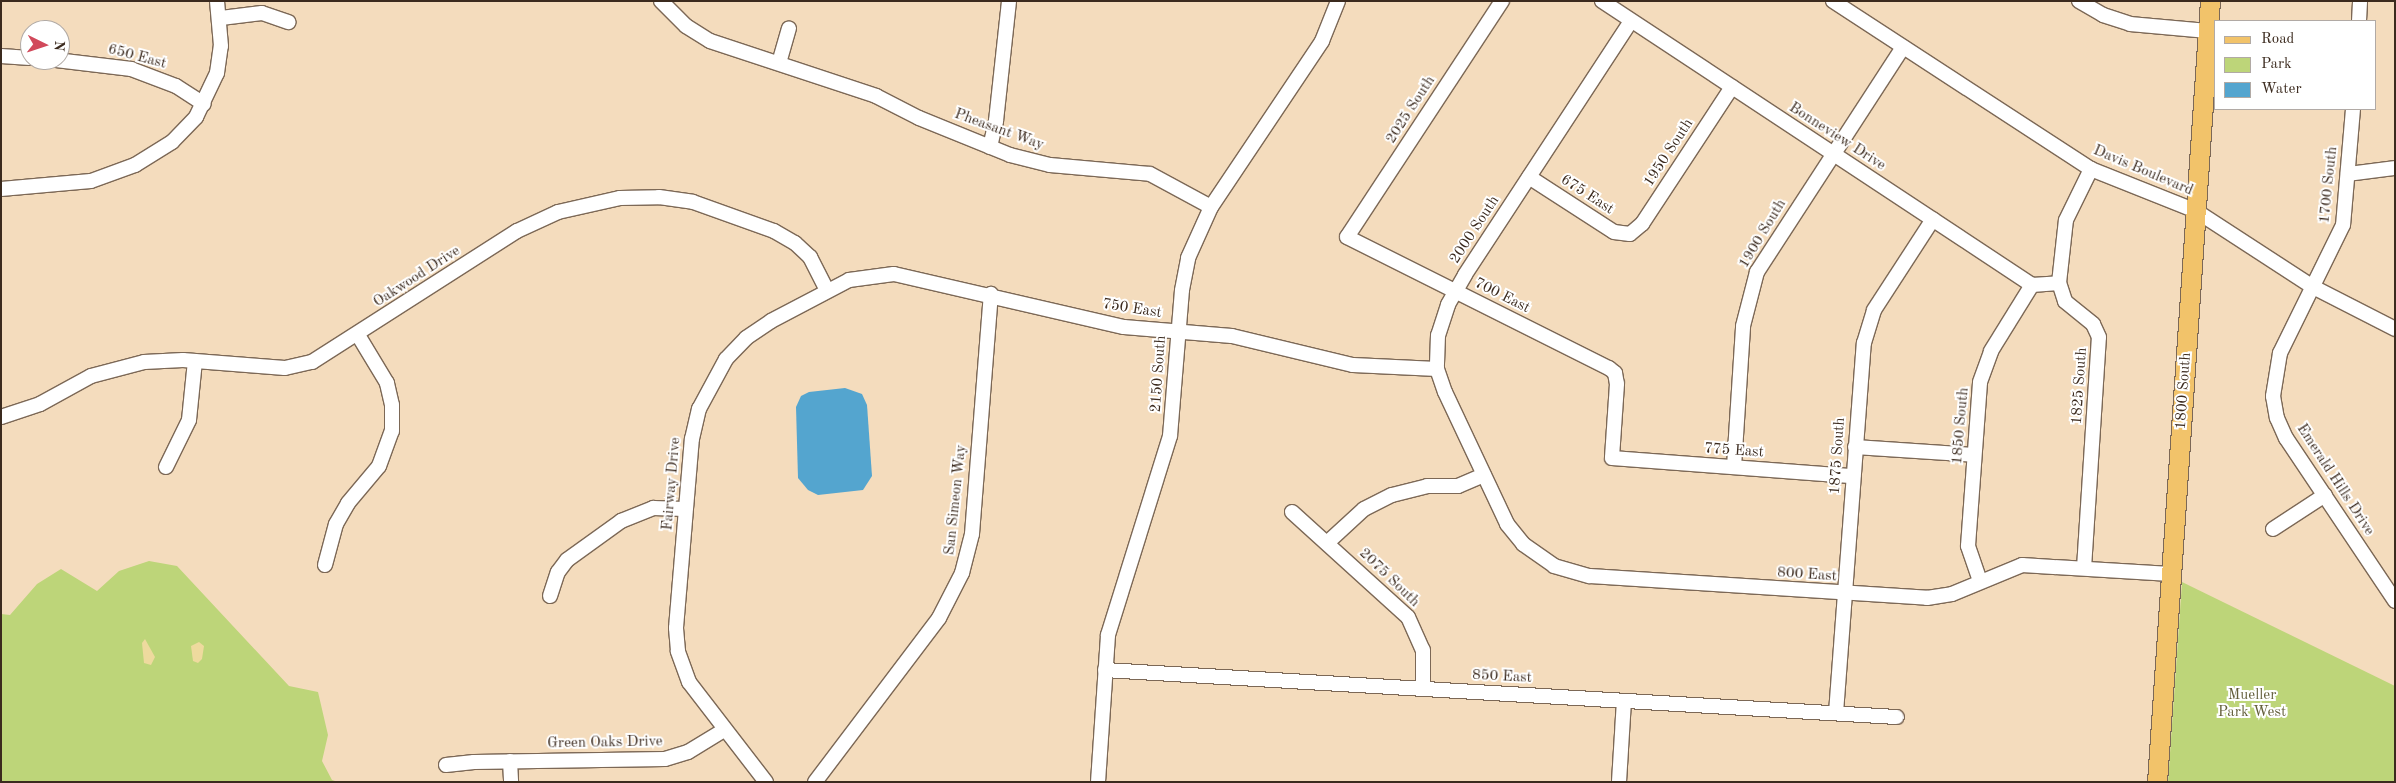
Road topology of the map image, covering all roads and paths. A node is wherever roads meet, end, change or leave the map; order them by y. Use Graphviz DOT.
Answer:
graph roads {
  1 [pos="217,1"];
  2 [pos="661,1"];
  3 [pos="1009,1"];
  4 [pos="1338,1"];
  5 [pos="1502,1"];
  6 [pos="1602,1"];
  7 [pos="1833,1"];
  8 [pos="2079,1"];
  9 [pos="2210,1"];
  10 [pos="2360,1"];
  11 [pos="221,18"];
  12 [pos="1631,20"];
  13 [pos="2359,20"];
  14 [pos="288,22"];
  15 [pos="789,28"];
  16 [pos="2208,31"];
  17 [pos="1903,47"];
  18 [pos="1,56"];
  19 [pos="20,57"];
  20 [pos="70,62"];
  21 [pos="779,63"];
  22 [pos="1732,87"];
  23 [pos="204,104"];
  24 [pos="2353,110"];
  25 [pos="990,147"];
  26 [pos="1833,153"];
  27 [pos="2395,168"];
  28 [pos="2091,170"];
  29 [pos="2348,174"];
  30 [pos="1529,177"];
  31 [pos="1,189"];
  32 [pos="1211,207"];
  33 [pos="2196,211"];
  34 [pos="1933,219"];
  35 [pos="1630,234"];
  36 [pos="1347,238"];
  37 [pos="2059,283"];
  38 [pos="2032,285"];
  39 [pos="2313,287"];
  40 [pos="826,290"];
  41 [pos="1455,291"];
  42 [pos="991,294"];
  43 [pos="2395,329"];
  44 [pos="1179,332"];
  45 [pos="358,335"];
  46 [pos="195,361"];
  47 [pos="1437,369"];
  48 [pos="1,418"];
  49 [pos="1855,447"];
  50 [pos="1974,454"];
  51 [pos="1612,458"];
  52 [pos="166,467"];
  53 [pos="1734,467"];
  54 [pos="1484,475"];
  55 [pos="1853,476"];
  56 [pos="2325,495"];
  57 [pos="686,509"];
  58 [pos="1292,512"];
  59 [pos="2273,529"];
  60 [pos="1327,543"];
  61 [pos="325,565"];
  62 [pos="2084,568"];
  63 [pos="2171,574"];
  64 [pos="1980,581"];
  65 [pos="1845,594"];
  66 [pos="550,596"];
  67 [pos="2395,600"];
  68 [pos="1105,670"];
  69 [pos="1423,689"];
  70 [pos="1624,701"];
  71 [pos="1836,713"];
  72 [pos="1897,717"];
  73 [pos="724,730"];
  74 [pos="510,761"];
  75 [pos="446,765"];
  76 [pos="511,782"];
  77 [pos="766,782"];
  78 [pos="815,782"];
  79 [pos="1098,782"];
  80 [pos="1619,782"];
  81 [pos="2157,782"];
  1 -- 11 [label="street"];
  2 -- 21 [label="street, Pheasant Way"];
  3 -- 25 [label="street"];
  4 -- 32 [label="street, 2150 South"];
  5 -- 36 [label="street, 2025 South"];
  6 -- 12 [label="street, Bonneview Drive"];
  7 -- 17 [label="street, Davis Boulevard"];
  8 -- 16 [label="street"];
  9 -- 16 [label="main road, 1800 South"];
  10 -- 13 [label="street"];
  11 -- 14 [label="street"];
  11 -- 23 [label="street"];
  12 -- 22 [label="street, Bonneview Drive"];
  12 -- 30 [label="street, 2000 South"];
  15 -- 21 [label="street"];
  16 -- 33 [label="main road, 1800 South"];
  17 -- 26 [label="street, 1900 South"];
  17 -- 28 [label="street, Davis Boulevard"];
  18 -- 19 [label="street"];
  20 -- 23 [label="street, 650 East"];
  21 -- 25 [label="street, Pheasant Way"];
  22 -- 26 [label="street, Bonneview Drive"];
  22 -- 35 [label="street, 1950 South"];
  23 -- 31 [label="street"];
  24 -- 29 [label="street, 1700 South"];
  25 -- 32 [label="street, Pheasant Way"];
  26 -- 34 [label="street, Bonneview Drive"];
  26 -- 53 [label="street, 1900 South"];
  27 -- 29 [label="street"];
  28 -- 33 [label="street, Davis Boulevard"];
  28 -- 37 [label="street"];
  29 -- 39 [label="street, 1700 South"];
  30 -- 35 [label="street, 675 East"];
  30 -- 41 [label="street, 2000 South"];
  32 -- 44 [label="street, 2150 South"];
  33 -- 39 [label="street, Davis Boulevard"];
  33 -- 63 [label="main road, 1800 South"];
  34 -- 38 [label="street, Bonneview Drive"];
  34 -- 49 [label="street, 1875 South"];
  36 -- 41 [label="street, 700 East"];
  37 -- 38 [label="street"];
  37 -- 62 [label="street, 1825 South"];
  38 -- 50 [label="street, 1850 South"];
  39 -- 43 [label="street, Davis Boulevard"];
  39 -- 56 [label="street, Emerald Hills Drive"];
  40 -- 42 [label="street, 750 East"];
  40 -- 45 [label="street, Oakwood Drive"];
  40 -- 57 [label="street, Fairway Drive"];
  41 -- 47 [label="street, 2000 South"];
  41 -- 51 [label="street, 700 East"];
  42 -- 44 [label="street, 750 East"];
  42 -- 78 [label="street, San Simeon Way"];
  44 -- 47 [label="street, 750 East"];
  44 -- 68 [label="street, 2150 South"];
  45 -- 46 [label="street, Oakwood Drive"];
  45 -- 61 [label="street"];
  46 -- 48 [label="street, Oakwood Drive"];
  46 -- 52 [label="street"];
  47 -- 54 [label="street, 2000 South"];
  49 -- 50 [label="street"];
  49 -- 55 [label="street, 1875 South"];
  50 -- 64 [label="street, 1850 South"];
  51 -- 53 [label="street, 775 East"];
  53 -- 55 [label="street, 775 East"];
  54 -- 60 [label="street"];
  54 -- 65 [label="street, 800 East"];
  55 -- 65 [label="street, 1875 South"];
  56 -- 59 [label="street"];
  56 -- 67 [label="street, Emerald Hills Drive"];
  57 -- 66 [label="street"];
  57 -- 73 [label="street, Fairway Drive"];
  58 -- 60 [label="street, 2075 South"];
  60 -- 69 [label="street, 2075 South"];
  62 -- 63 [label="street, 800 East"];
  62 -- 64 [label="street, 800 East"];
  63 -- 81 [label="main road, 1800 South"];
  64 -- 65 [label="street, 800 East"];
  65 -- 71 [label="street, 1875 South"];
  68 -- 69 [label="street, 850 East"];
  68 -- 79 [label="street, 2150 South"];
  69 -- 70 [label="street, 850 East"];
  70 -- 71 [label="street, 850 East"];
  70 -- 80 [label="street"];
  71 -- 72 [label="street, 850 East"];
  73 -- 74 [label="street, Green Oaks Drive"];
  73 -- 77 [label="street, Fairway Drive"];
  74 -- 75 [label="street, Green Oaks Drive"];
  74 -- 76 [label="street"];
}
